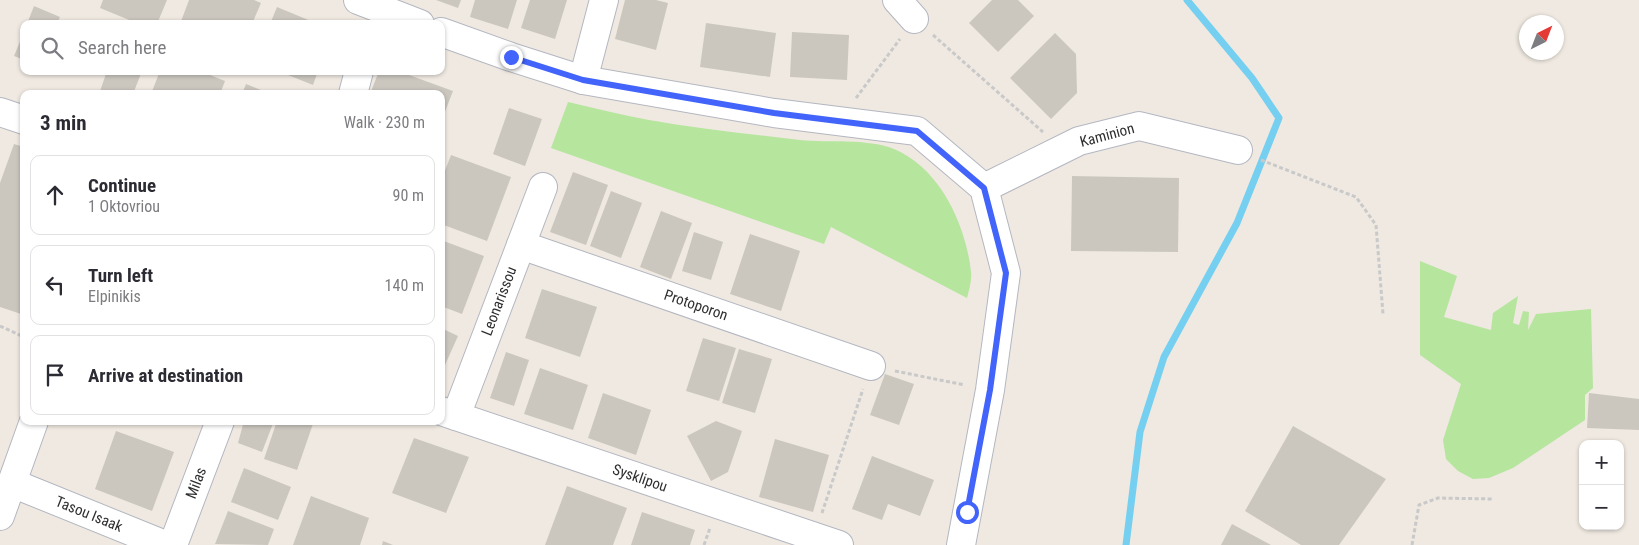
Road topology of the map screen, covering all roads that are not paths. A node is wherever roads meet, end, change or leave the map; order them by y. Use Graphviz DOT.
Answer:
graph roads {
  1 [pos="604,0"];
  2 [pos="368,10"];
  3 [pos="405,20"];
  4 [pos="445,33"];
  5 [pos="358,75"];
  6 [pos="583,80"];
  7 [pos="354,90"];
  8 [pos="0,112"];
  9 [pos="20,119"];
  10 [pos="1238,150"];
  11 [pos="543,187"];
  12 [pos="984,188"];
  13 [pos="521,245"];
  14 [pos="871,366"];
  15 [pos="449,413"];
  16 [pos="33,425"];
  17 [pos="218,425"];
  18 [pos="12,483"];
  19 [pos="0,516"];
  20 [pos="165,545"];
  21 [pos="173,545"];
  22 [pos="839,545"];
  23 [pos="961,545"];
  1 -- 6 [label="street"];
  2 -- 3 [label="street"];
  4 -- 6 [label="street"];
  5 -- 7 [label="street"];
  6 -- 12 [label="street"];
  8 -- 9 [label="street"];
  10 -- 12 [label="street, Kaminion"];
  11 -- 13 [label="street, Leonarissou"];
  12 -- 23 [label="street"];
  13 -- 14 [label="street, Protoporon"];
  13 -- 15 [label="street, Leonarissou"];
  15 -- 22 [label="street, Sysklipou"];
  16 -- 18 [label="street"];
  17 -- 21 [label="street, Milas"];
  18 -- 19 [label="street"];
  18 -- 20 [label="street, Tasou Isaak"];
}
